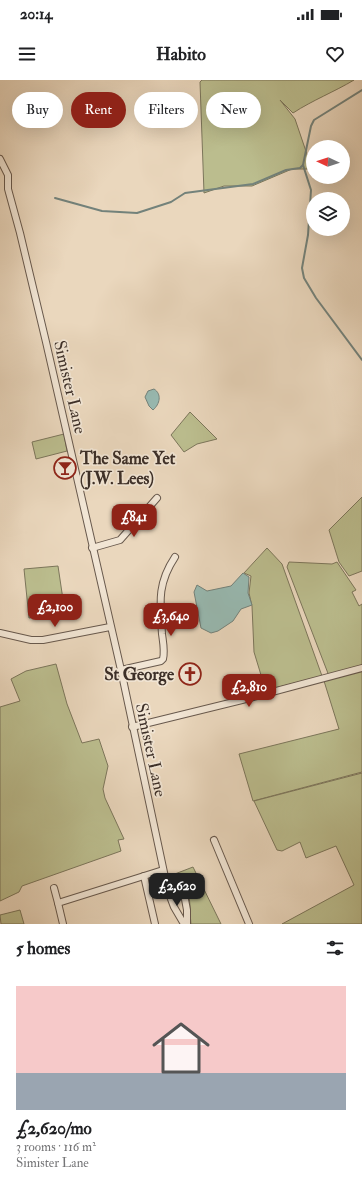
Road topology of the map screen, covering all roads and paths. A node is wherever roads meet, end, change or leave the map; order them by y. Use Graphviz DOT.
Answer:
graph roads {
  1 [pos="0,159"];
  2 [pos="157,498"];
  3 [pos="92,548"];
  4 [pos="175,557"];
  5 [pos="110,626"];
  6 [pos="0,633"];
  7 [pos="362,668"];
  8 [pos="121,670"];
  9 [pos="132,727"];
  10 [pos="214,840"];
  11 [pos="163,870"];
  12 [pos="144,876"];
  13 [pos="54,888"];
  14 [pos="168,891"];
  15 [pos="58,903"];
  16 [pos="63,924"];
  17 [pos="155,924"];
  18 [pos="184,924"];
  19 [pos="187,924"];
  20 [pos="249,924"];
  1 -- 3 [label="street, Simister Lane"];
  2 -- 3 [label="street"];
  3 -- 5 [label="street, Simister Lane"];
  4 -- 8 [label="street"];
  5 -- 6 [label="street"];
  5 -- 8 [label="street, Simister Lane"];
  7 -- 9 [label="street"];
  8 -- 9 [label="street, Simister Lane"];
  9 -- 11 [label="street, Simister Lane"];
  10 -- 20 [label="street"];
  11 -- 12 [label="street"];
  11 -- 14 [label="street, Simister Lane"];
  12 -- 15 [label="street"];
  12 -- 17 [label="street"];
  13 -- 15 [label="street"];
  14 -- 18 [label="street, Simister Lane"];
  14 -- 19 [label="street"];
  15 -- 16 [label="street"];
}
